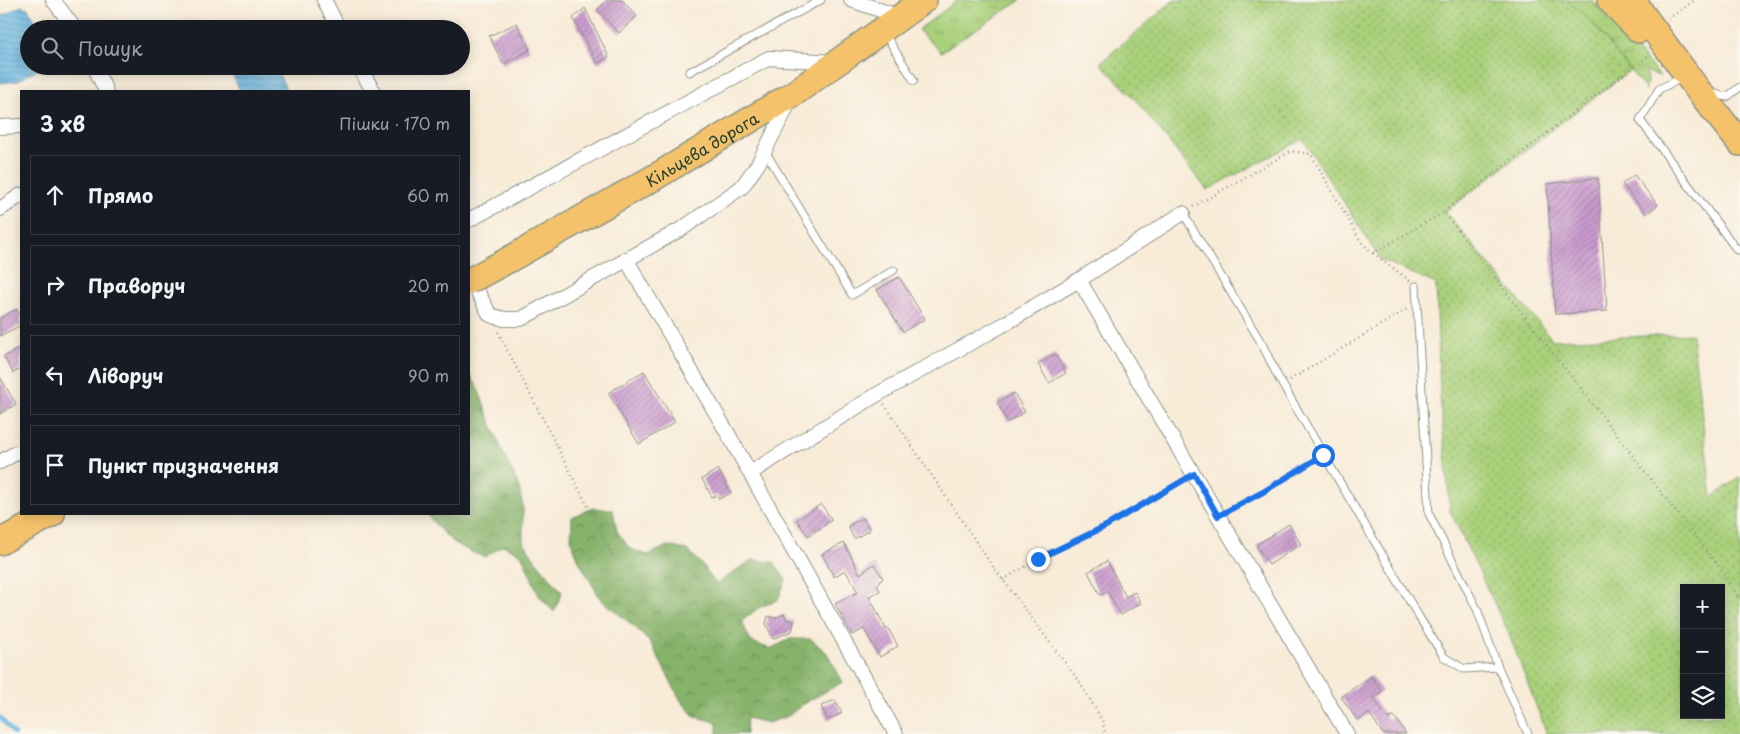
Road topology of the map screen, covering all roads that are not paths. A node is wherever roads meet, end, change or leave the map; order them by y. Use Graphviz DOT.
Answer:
graph roads {
  1 [pos="53,0"];
  2 [pos="324,0"];
  3 [pos="821,0"];
  4 [pos="851,0"];
  5 [pos="924,0"];
  6 [pos="1610,0"];
  7 [pos="1632,0"];
  8 [pos="68,20"];
  9 [pos="335,20"];
  10 [pos="891,24"];
  11 [pos="1655,39"];
  12 [pos="838,62"];
  13 [pos="689,72"];
  14 [pos="98,75"];
  15 [pos="364,75"];
  16 [pos="914,81"];
  17 [pos="1691,83"];
  18 [pos="1740,88"];
  19 [pos="106,90"];
  20 [pos="372,90"];
  21 [pos="794,94"];
  22 [pos="20,126"];
  23 [pos="0,127"];
  24 [pos="1740,143"];
  25 [pos="764,151"];
  26 [pos="20,196"];
  27 [pos="0,209"];
  28 [pos="1183,213"];
  29 [pos="470,219"];
  30 [pos="1740,248"];
  31 [pos="626,259"];
  32 [pos="894,270"];
  33 [pos="470,277"];
  34 [pos="1079,280"];
  35 [pos="470,281"];
  36 [pos="1416,286"];
  37 [pos="18,452"];
  38 [pos="0,462"];
  39 [pos="750,473"];
  40 [pos="50,515"];
  41 [pos="0,542"];
  42 [pos="1498,668"];
  43 [pos="896,734"];
  44 [pos="1347,734"];
  45 [pos="1528,734"];
  1 -- 8 [label="street"];
  2 -- 9 [label="street"];
  3 -- 13 [label="lane"];
  4 -- 10 [label="street"];
  5 -- 10 [label="highway, Кільцева дорога"];
  6 -- 11 [label="highway"];
  7 -- 11 [label="highway"];
  10 -- 12 [label="highway, Кільцева дорога"];
  10 -- 16 [label="lane"];
  11 -- 17 [label="highway"];
  12 -- 21 [label="highway, Кільцева дорога"];
  12 -- 29 [label="street"];
  14 -- 19 [label="street"];
  15 -- 20 [label="street"];
  17 -- 18 [label="lane"];
  17 -- 24 [label="highway"];
  17 -- 30 [label="lane"];
  21 -- 25 [label="street"];
  21 -- 35 [label="highway, Кільцева дорога, bridge"];
  22 -- 23 [label="street"];
  25 -- 31 [label="street"];
  25 -- 32 [label="lane"];
  26 -- 27 [label="street"];
  28 -- 34 [label="street"];
  28 -- 42 [label="lane"];
  31 -- 33 [label="street"];
  31 -- 39 [label="street"];
  34 -- 39 [label="street"];
  34 -- 44 [label="street"];
  36 -- 42 [label="lane"];
  37 -- 38 [label="street"];
  39 -- 43 [label="street"];
  40 -- 41 [label="highway"];
  42 -- 45 [label="lane"];
}
